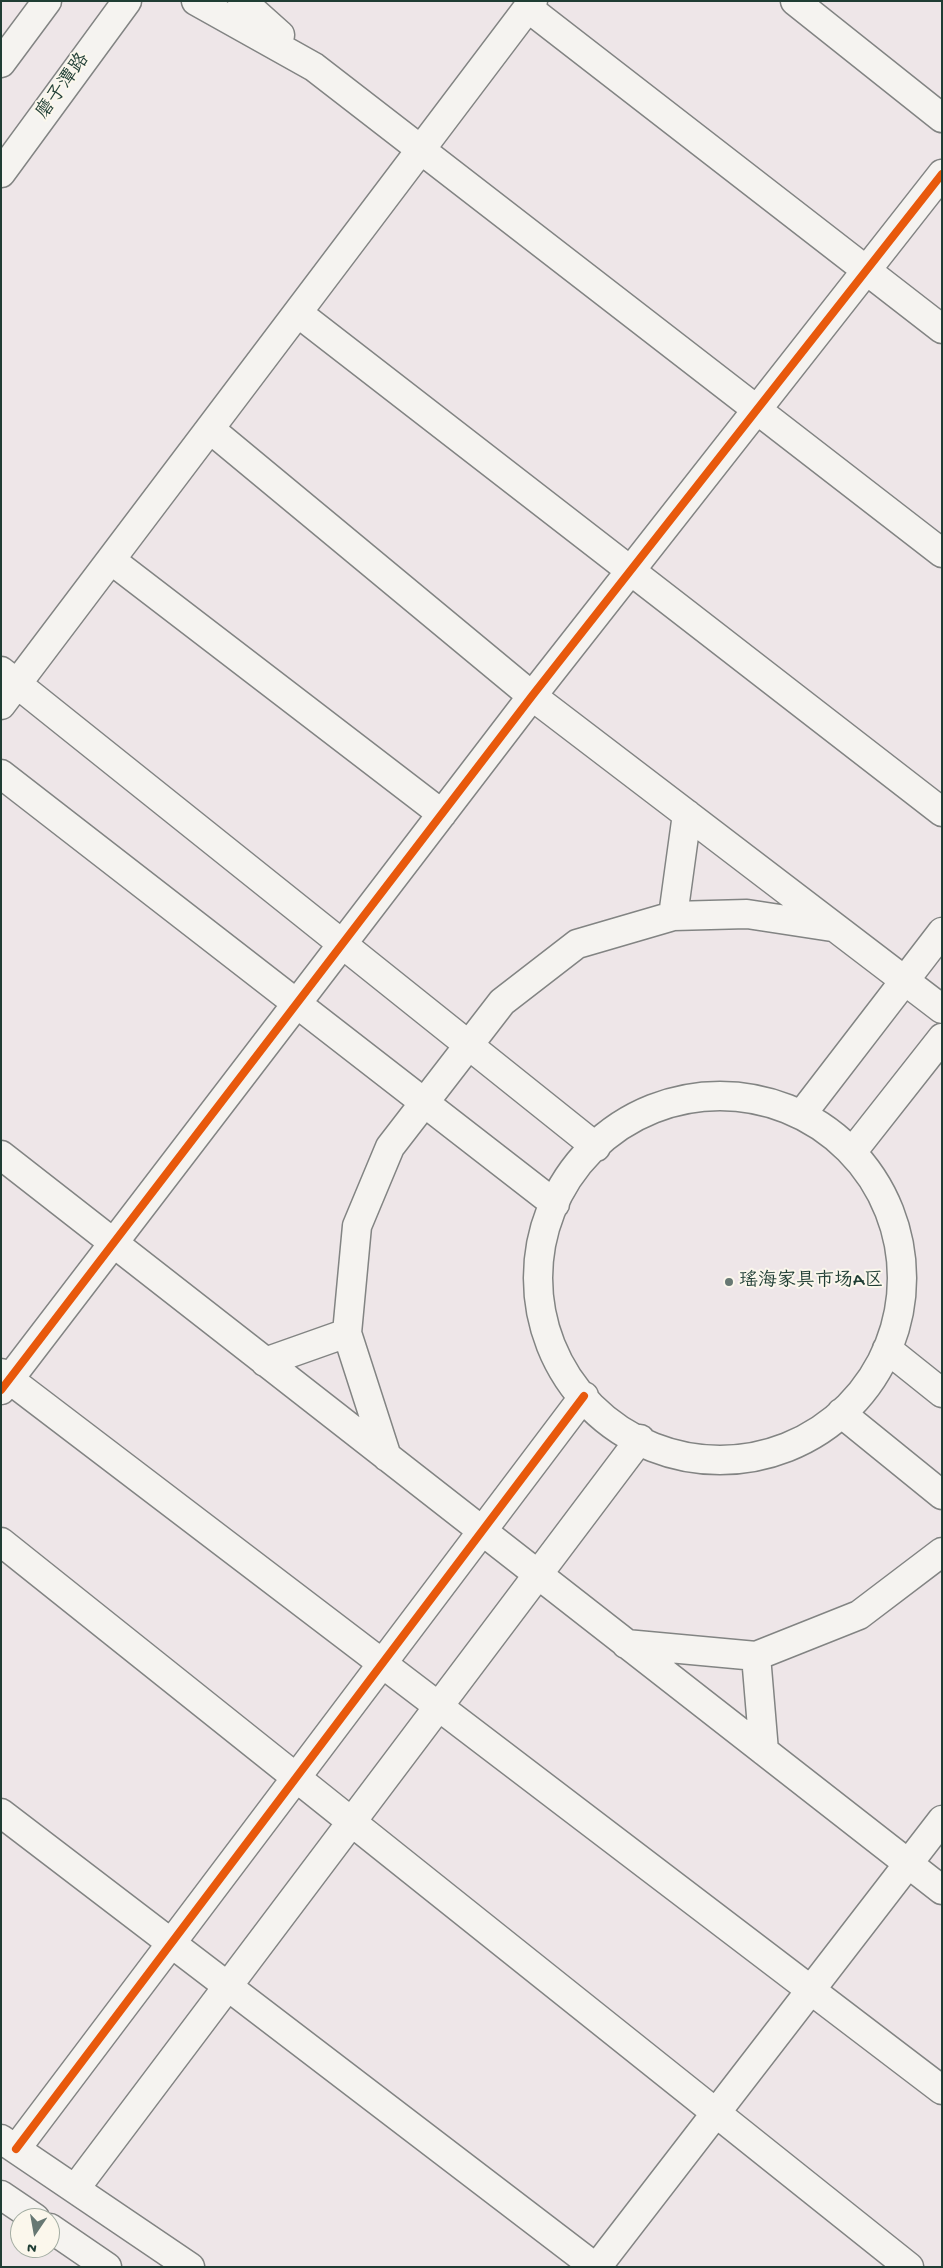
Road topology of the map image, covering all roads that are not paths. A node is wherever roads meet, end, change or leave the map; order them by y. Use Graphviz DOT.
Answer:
graph roads {
  1 [pos="47,1"];
  2 [pos="127,1"];
  3 [pos="196,1"];
  4 [pos="242,1"];
  5 [pos="795,1"];
  6 [pos="530,5"];
  7 [pos="1,63"];
  8 [pos="314,67"];
  9 [pos="942,118"];
  10 [pos="421,150"];
  11 [pos="1,173"];
  12 [pos="942,174"];
  13 [pos="866,270"];
  14 [pos="298,313"];
  15 [pos="942,329"];
  16 [pos="757,410"];
  17 [pos="210,429"];
  18 [pos="942,553"];
  19 [pos="111,560"];
  20 [pos="630,571"];
  21 [pos="9,677"];
  22 [pos="532,696"];
  23 [pos="1,705"];
  24 [pos="1,774"];
  25 [pos="942,812"];
  26 [pos="442,814"];
  27 [pos="687,814"];
  28 [pos="672,916"];
  29 [pos="836,928"];
  30 [pos="942,932"];
  31 [pos="342,944"];
  32 [pos="904,981"];
  33 [pos="297,1004"];
  34 [pos="942,1009"];
  35 [pos="942,1038"];
  36 [pos="469,1045"];
  37 [pos="425,1103"];
  38 [pos="802,1114"];
  39 [pos="596,1147"];
  40 [pos="853,1152"];
  41 [pos="1,1156"];
  42 [pos="555,1204"];
  43 [pos="114,1243"];
  44 [pos="347,1333"];
  45 [pos="887,1349"];
  46 [pos="265,1362"];
  47 [pos="4,1381"];
  48 [pos="942,1393"];
  49 [pos="584,1396"];
  50 [pos="841,1413"];
  51 [pos="640,1439"];
  52 [pos="387,1457"];
  53 [pos="942,1495"];
  54 [pos="482,1531"];
  55 [pos="1,1542"];
  56 [pos="942,1552"];
  57 [pos="538,1575"];
  58 [pos="626,1644"];
  59 [pos="756,1656"];
  60 [pos="382,1664"];
  61 [pos="438,1707"];
  62 [pos="764,1751"];
  63 [pos="296,1778"];
  64 [pos="1,1813"];
  65 [pos="942,1820"];
  66 [pos="351,1822"];
  67 [pos="908,1864"];
  68 [pos="942,1890"];
  69 [pos="171,1943"];
  70 [pos="227,1986"];
  71 [pos="810,1990"];
  72 [pos="942,2090"];
  73 [pos="716,2113"];
  74 [pos="8,2144"];
  75 [pos="74,2189"];
  76 [pos="1,2195"];
  77 [pos="20,2208"];
  78 [pos="60,2235"];
  79 [pos="107,2267"];
  80 [pos="190,2267"];
  81 [pos="596,2267"];
  82 [pos="908,2267"];
  1 -- 7 [label="main road"];
  2 -- 11 [label="main road, 磨子潭路"];
  3 -- 8 [label="main road"];
  4 -- 8 [label="main road"];
  5 -- 9 [label="main road"];
  6 -- 10 [label="main road"];
  6 -- 13 [label="main road"];
  8 -- 10 [label="main road"];
  10 -- 14 [label="main road"];
  10 -- 16 [label="main road"];
  12 -- 13 [label="main road"];
  13 -- 15 [label="main road"];
  13 -- 16 [label="main road"];
  14 -- 17 [label="main road"];
  14 -- 20 [label="main road"];
  16 -- 18 [label="main road"];
  16 -- 20 [label="main road"];
  17 -- 19 [label="main road"];
  17 -- 22 [label="main road"];
  19 -- 21 [label="main road"];
  19 -- 26 [label="main road"];
  20 -- 22 [label="main road"];
  20 -- 25 [label="main road"];
  21 -- 23 [label="main road"];
  21 -- 31 [label="main road"];
  22 -- 26 [label="main road"];
  22 -- 27 [label="main road"];
  24 -- 33 [label="main road"];
  26 -- 31 [label="main road"];
  27 -- 28 [label="main road"];
  27 -- 29 [label="main road"];
  28 -- 29 [label="main road"];
  28 -- 36 [label="main road"];
  29 -- 32 [label="main road"];
  30 -- 32 [label="main road"];
  31 -- 33 [label="main road"];
  31 -- 36 [label="main road"];
  32 -- 34 [label="main road"];
  32 -- 38 [label="main road"];
  33 -- 37 [label="main road"];
  33 -- 43 [label="main road"];
  35 -- 40 [label="main road"];
  36 -- 37 [label="main road"];
  36 -- 39 [label="main road"];
  37 -- 42 [label="main road"];
  37 -- 44 [label="main road"];
  38 -- 39 [label="main road"];
  38 -- 40 [label="main road"];
  39 -- 42 [label="main road"];
  40 -- 45 [label="main road"];
  41 -- 43 [label="main road"];
  42 -- 49 [label="main road"];
  43 -- 46 [label="main road"];
  43 -- 47 [label="main road"];
  44 -- 46 [label="main road"];
  44 -- 52 [label="main road"];
  45 -- 48 [label="main road"];
  45 -- 50 [label="main road"];
  46 -- 52 [label="main road"];
  47 -- 60 [label="main road"];
  49 -- 51 [label="main road"];
  49 -- 54 [label="main road"];
  50 -- 51 [label="main road"];
  50 -- 53 [label="main road"];
  51 -- 57 [label="main road"];
  52 -- 54 [label="main road"];
  54 -- 57 [label="main road"];
  54 -- 60 [label="main road"];
  55 -- 63 [label="main road"];
  56 -- 59 [label="main road"];
  57 -- 58 [label="main road"];
  57 -- 61 [label="main road"];
  58 -- 59 [label="main road"];
  58 -- 62 [label="main road"];
  59 -- 62 [label="main road"];
  60 -- 61 [label="main road"];
  60 -- 63 [label="main road"];
  61 -- 66 [label="main road"];
  61 -- 71 [label="main road"];
  62 -- 67 [label="main road"];
  63 -- 66 [label="main road"];
  63 -- 69 [label="main road"];
  64 -- 69 [label="main road"];
  65 -- 67 [label="main road"];
  66 -- 70 [label="main road"];
  66 -- 73 [label="main road"];
  67 -- 68 [label="main road"];
  67 -- 71 [label="main road"];
  69 -- 70 [label="main road"];
  69 -- 74 [label="main road"];
  70 -- 75 [label="main road"];
  70 -- 81 [label="main road"];
  71 -- 72 [label="main road"];
  71 -- 73 [label="main road"];
  73 -- 81 [label="main road"];
  73 -- 82 [label="main road"];
  74 -- 75 [label="main road"];
  75 -- 80 [label="main road"];
  76 -- 77 [label="main road"];
  78 -- 79 [label="main road"];
}
